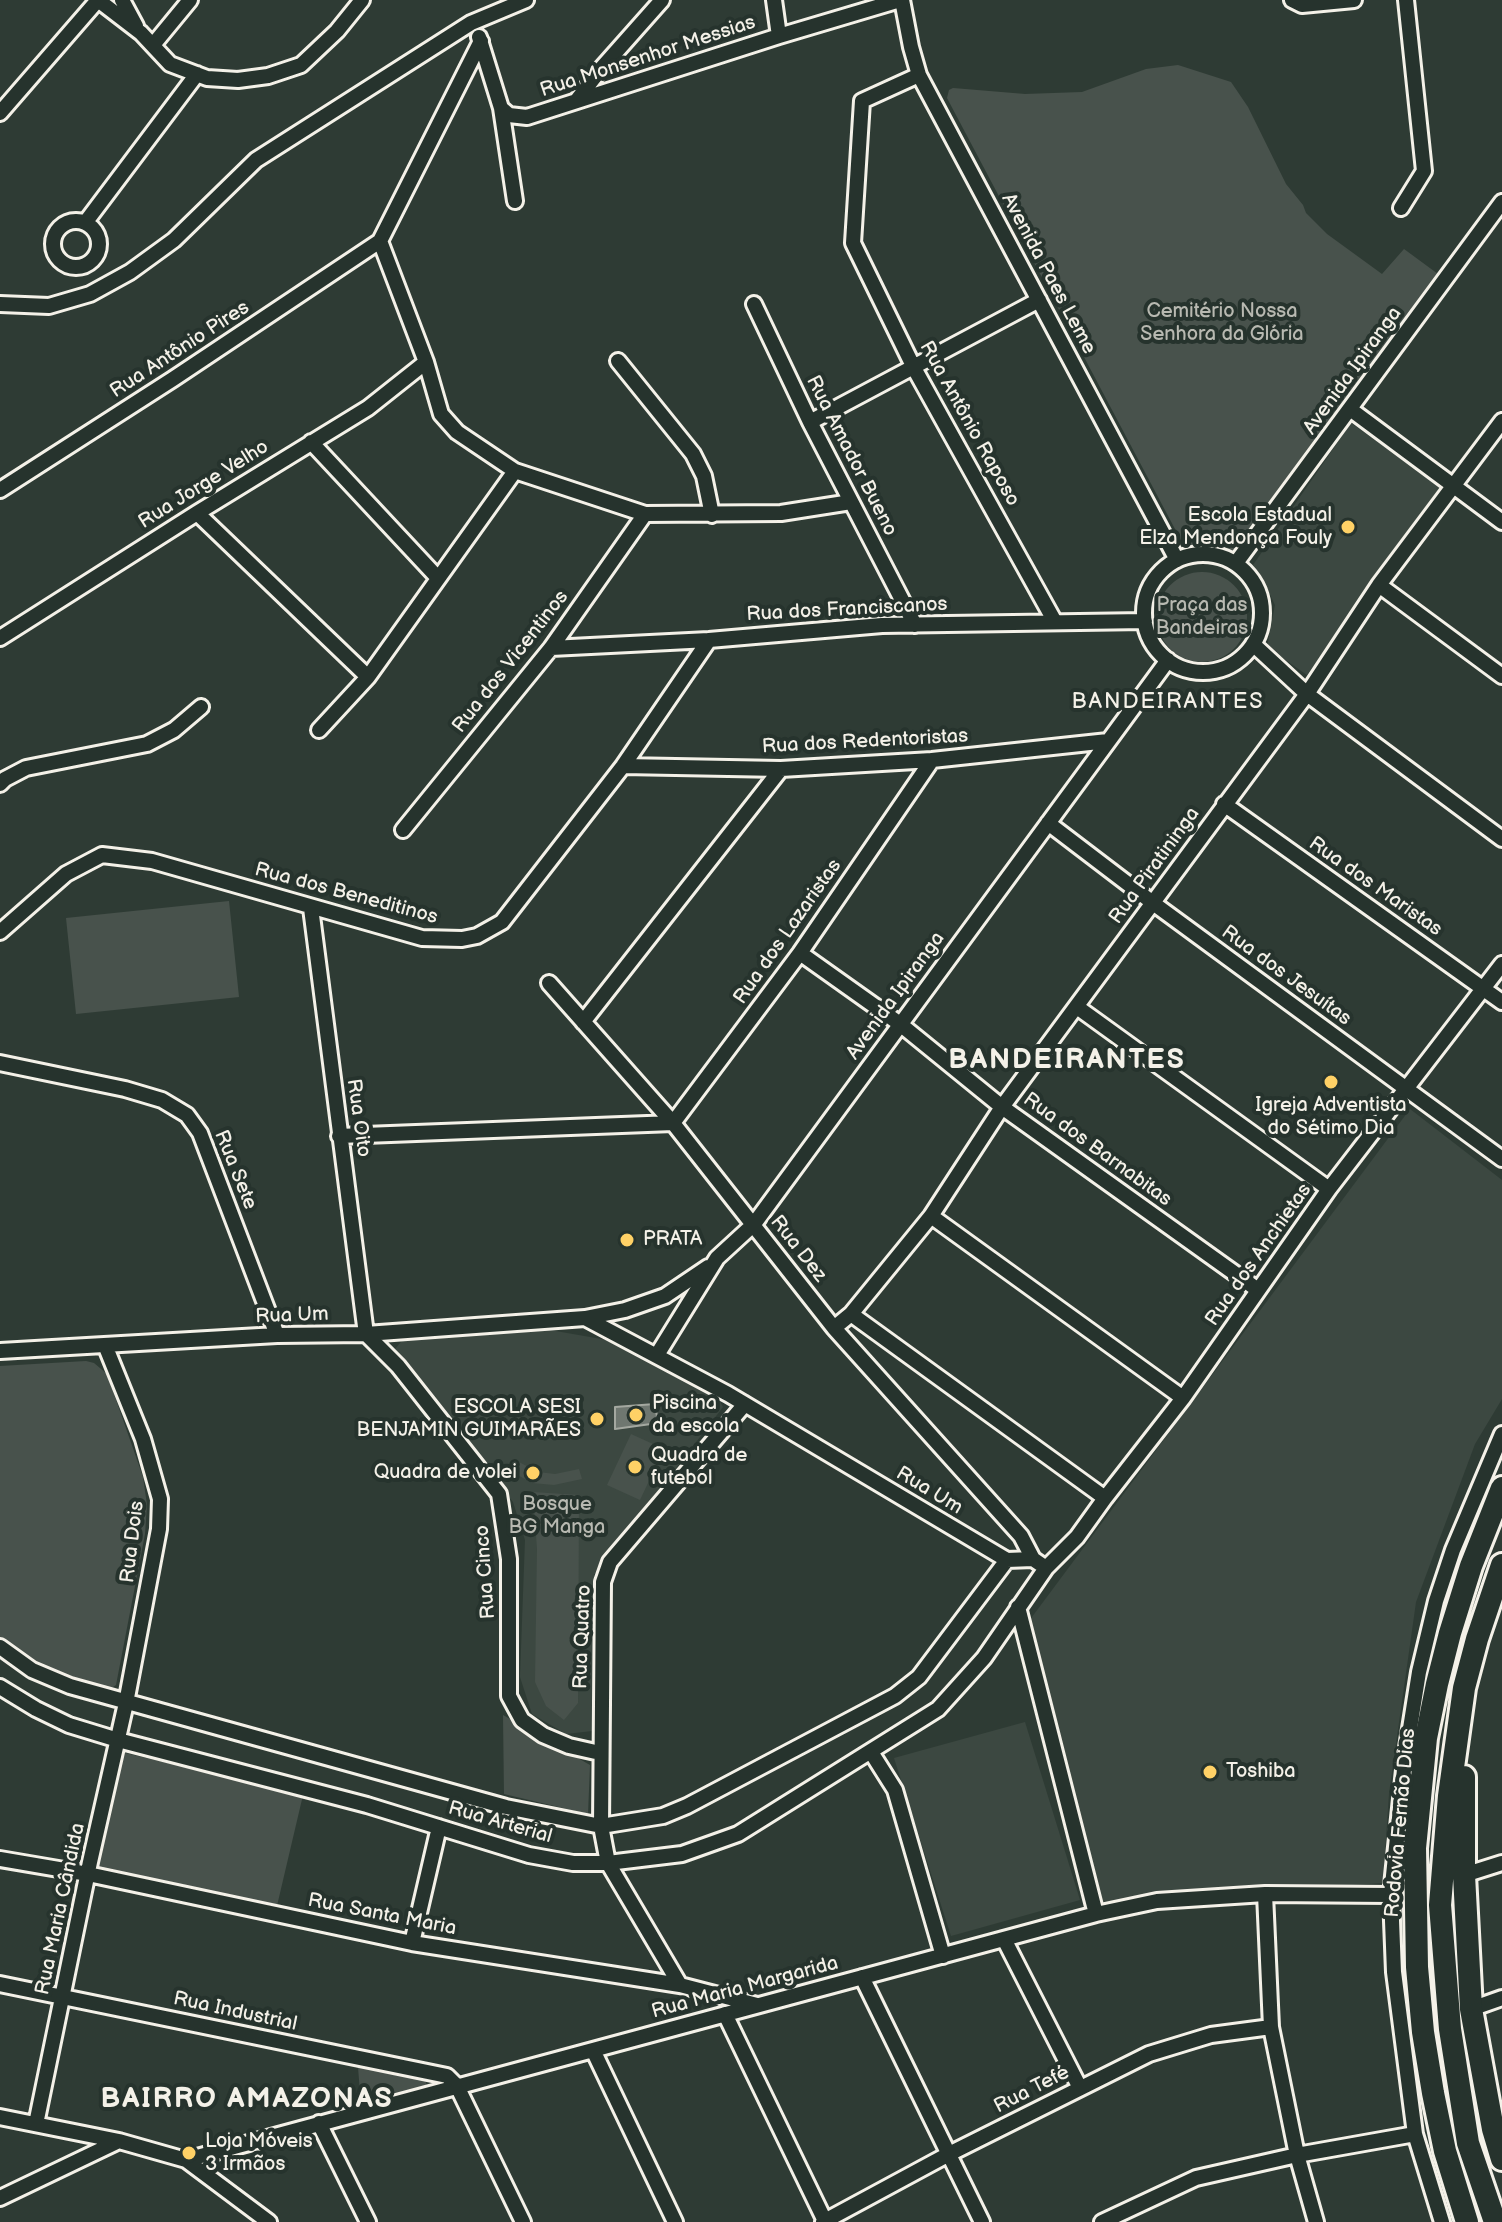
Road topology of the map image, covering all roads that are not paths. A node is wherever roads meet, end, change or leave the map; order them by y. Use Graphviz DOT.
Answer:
graph roads {
  1 [pos="98,0"];
  2 [pos="122,0"];
  3 [pos="190,0"];
  4 [pos="362,0"];
  5 [pos="526,0"];
  6 [pos="662,0"];
  7 [pos="774,0"];
  8 [pos="901,0"];
  9 [pos="1292,0"];
  10 [pos="1354,0"];
  11 [pos="1406,0"];
  12 [pos="471,23"];
  13 [pos="141,33"];
  14 [pos="779,36"];
  15 [pos="481,41"];
  16 [pos="153,45"];
  17 [pos="197,74"];
  18 [pos="919,75"];
  19 [pos="577,100"];
  20 [pos="501,108"];
  21 [pos="0,113"];
  22 [pos="515,201"];
  23 [pos="1502,202"];
  24 [pos="1401,208"];
  25 [pos="85,223"];
  26 [pos="380,241"];
  27 [pos="1039,300"];
  28 [pos="0,304"];
  29 [pos="754,304"];
  30 [pos="618,361"];
  31 [pos="426,362"];
  32 [pos="914,368"];
  33 [pos="1350,409"];
  34 [pos="1502,421"];
  35 [pos="810,422"];
  36 [pos="311,442"];
  37 [pos="515,471"];
  38 [pos="1453,485"];
  39 [pos="0,490"];
  40 [pos="851,502"];
  41 [pos="197,513"];
  42 [pos="645,514"];
  43 [pos="712,515"];
  44 [pos="1502,522"];
  45 [pos="1177,560"];
  46 [pos="1236,563"];
  47 [pos="437,577"];
  48 [pos="1379,585"];
  49 [pos="1145,621"];
  50 [pos="1055,622"];
  51 [pos="915,625"];
  52 [pos="0,638"];
  53 [pos="709,640"];
  54 [pos="1253,644"];
  55 [pos="551,648"];
  56 [pos="1168,660"];
  57 [pos="1502,676"];
  58 [pos="368,677"];
  59 [pos="1307,694"];
  60 [pos="201,707"];
  61 [pos="319,730"];
  62 [pos="1108,741"];
  63 [pos="932,760"];
  64 [pos="623,766"];
  65 [pos="781,769"];
  66 [pos="0,784"];
  67 [pos="1224,804"];
  68 [pos="1048,823"];
  69 [pos="403,830"];
  70 [pos="1502,839"];
  71 [pos="1153,903"];
  72 [pos="311,908"];
  73 [pos="0,932"];
  74 [pos="800,953"];
  75 [pos="1502,964"];
  76 [pos="549,983"];
  77 [pos="1484,989"];
  78 [pos="1502,1002"];
  79 [pos="1077,1007"];
  80 [pos="583,1022"];
  81 [pos="900,1024"];
  82 [pos="0,1063"];
  83 [pos="1405,1089"];
  84 [pos="1002,1107"];
  85 [pos="673,1123"];
  86 [pos="339,1136"];
  87 [pos="1502,1159"];
  88 [pos="1329,1189"];
  89 [pos="931,1216"];
  90 [pos="754,1224"];
  91 [pos="717,1258"];
  92 [pos="1258,1290"];
  93 [pos="851,1314"];
  94 [pos="585,1318"];
  95 [pos="834,1328"];
  96 [pos="366,1334"];
  97 [pos="277,1335"];
  98 [pos="105,1345"];
  99 [pos="0,1351"];
  100 [pos="657,1355"];
  101 [pos="1183,1398"];
  102 [pos="745,1404"];
  103 [pos="1502,1434"];
  104 [pos="1502,1488"];
  105 [pos="1105,1498"];
  106 [pos="1033,1559"];
  107 [pos="1007,1560"];
  108 [pos="1502,1565"];
  109 [pos="1046,1568"];
  110 [pos="1018,1607"];
  111 [pos="0,1647"];
  112 [pos="0,1687"];
  113 [pos="1464,1688"];
  114 [pos="126,1703"];
  115 [pos="118,1740"];
  116 [pos="871,1752"];
  117 [pos="600,1753"];
  118 [pos="601,1826"];
  119 [pos="439,1827"];
  120 [pos="0,1859"];
  121 [pos="608,1863"];
  122 [pos="1502,1863"];
  123 [pos="88,1874"];
  124 [pos="1464,1875"];
  125 [pos="1265,1894"];
  126 [pos="1391,1895"];
  127 [pos="1096,1914"];
  128 [pos="1004,1939"];
  129 [pos="412,1943"];
  130 [pos="943,1956"];
  131 [pos="862,1977"];
  132 [pos="0,1984"];
  133 [pos="680,1985"];
  134 [pos="63,1996"];
  135 [pos="1502,1998"];
  136 [pos="758,2005"];
  137 [pos="1471,2009"];
  138 [pos="725,2014"];
  139 [pos="1271,2027"];
  140 [pos="593,2050"];
  141 [pos="457,2086"];
  142 [pos="1080,2088"];
  143 [pos="0,2117"];
  144 [pos="319,2123"];
  145 [pos="36,2124"];
  146 [pos="1498,2127"];
  147 [pos="1415,2134"];
  148 [pos="119,2141"];
  149 [pos="949,2154"];
  150 [pos="1297,2155"];
  151 [pos="1502,2159"];
  152 [pos="186,2160"];
  153 [pos="0,2198"];
  154 [pos="269,2222"];
  155 [pos="368,2222"];
  156 [pos="523,2222"];
  157 [pos="675,2222"];
  158 [pos="824,2222"];
  159 [pos="982,2222"];
  160 [pos="1102,2222"];
  161 [pos="1316,2222"];
  162 [pos="1442,2222"];
  163 [pos="1467,2222"];
  164 [pos="1495,2222"];
  1 -- 13 [label="street"];
  1 -- 21 [label="street"];
  2 -- 13 [label="street"];
  3 -- 16 [label="street"];
  4 -- 17 [label="street"];
  5 -- 12 [label="street"];
  6 -- 19 [label="street"];
  7 -- 14 [label="street"];
  8 -- 14 [label="street, Rua Monsenhor Messias"];
  8 -- 18 [label="street, Avenida Paes Leme"];
  9 -- 10 [label="street"];
  11 -- 24 [label="street"];
  12 -- 15 [label="street"];
  12 -- 28 [label="street"];
  13 -- 16 [label="street"];
  14 -- 19 [label="street, Rua Monsenhor Messias"];
  15 -- 20 [label="street"];
  15 -- 26 [label="street"];
  16 -- 17 [label="street"];
  17 -- 25 [label="street"];
  18 -- 27 [label="street, Avenida Paes Leme"];
  18 -- 32 [label="street, Rua Antônio Raposo"];
  19 -- 20 [label="street, Rua Monsenhor Messias"];
  20 -- 22 [label="street"];
  23 -- 33 [label="street, Avenida Ipiranga"];
  26 -- 31 [label="street"];
  26 -- 39 [label="street, Rua Antônio Pires"];
  27 -- 32 [label="street"];
  27 -- 45 [label="street, Avenida Paes Leme"];
  29 -- 35 [label="street, Rua Amador Bueno"];
  30 -- 43 [label="street"];
  31 -- 36 [label="street, Rua Jorge Velho"];
  31 -- 37 [label="street"];
  32 -- 35 [label="street"];
  32 -- 50 [label="street, Rua Antônio Raposo"];
  33 -- 38 [label="street"];
  33 -- 46 [label="street, Avenida Ipiranga"];
  34 -- 38 [label="street, Rua Piratininga"];
  35 -- 40 [label="street, Rua Amador Bueno"];
  36 -- 41 [label="street, Rua Jorge Velho"];
  36 -- 47 [label="street"];
  37 -- 42 [label="street"];
  37 -- 47 [label="street"];
  38 -- 44 [label="street"];
  38 -- 48 [label="street, Rua Piratininga"];
  40 -- 43 [label="street"];
  40 -- 51 [label="street, Rua Amador Bueno"];
  41 -- 52 [label="street, Rua Jorge Velho"];
  41 -- 58 [label="street"];
  42 -- 43 [label="street"];
  42 -- 55 [label="street, Rua dos Vicentinos"];
  45 -- 46 [label="street"];
  45 -- 49 [label="street"];
  46 -- 54 [label="street"];
  47 -- 58 [label="street"];
  48 -- 57 [label="street"];
  48 -- 59 [label="street, Rua Piratininga"];
  49 -- 50 [label="street, Rua dos Franciscanos"];
  49 -- 56 [label="street"];
  50 -- 51 [label="street, Rua dos Franciscanos"];
  51 -- 53 [label="street, Rua dos Franciscanos"];
  53 -- 55 [label="street, Rua dos Franciscanos"];
  53 -- 64 [label="street, Rua dos Beneditinos"];
  54 -- 56 [label="street"];
  54 -- 59 [label="street"];
  55 -- 69 [label="street, Rua dos Vicentinos"];
  56 -- 62 [label="street, Avenida Ipiranga"];
  58 -- 61 [label="street"];
  59 -- 67 [label="street, Rua Piratininga"];
  59 -- 70 [label="street"];
  60 -- 66 [label="street"];
  62 -- 63 [label="street, Rua dos Redentoristas"];
  62 -- 68 [label="street, Avenida Ipiranga"];
  63 -- 65 [label="street, Rua dos Redentoristas"];
  63 -- 74 [label="street, Rua dos Lazaristas"];
  64 -- 65 [label="street, Rua dos Redentoristas"];
  64 -- 72 [label="street, Rua dos Beneditinos"];
  65 -- 80 [label="street"];
  67 -- 71 [label="street, Rua Piratininga"];
  67 -- 77 [label="street, Rua dos Maristas"];
  68 -- 71 [label="street, Rua dos Jesuítas"];
  68 -- 81 [label="street, Avenida Ipiranga"];
  71 -- 79 [label="street, Rua Piratininga"];
  71 -- 83 [label="street, Rua dos Jesuítas"];
  72 -- 73 [label="street, Rua dos Beneditinos"];
  72 -- 86 [label="street, Rua Oito"];
  74 -- 81 [label="street, Rua dos Barnabitas"];
  74 -- 85 [label="street, Rua dos Lazaristas"];
  75 -- 77 [label="street, Rua dos Anchietas"];
  76 -- 80 [label="street, Rua Dez"];
  77 -- 78 [label="street, Rua dos Maristas"];
  77 -- 83 [label="street, Rua dos Anchietas"];
  79 -- 84 [label="street, Rua Piratininga"];
  79 -- 88 [label="street"];
  80 -- 85 [label="street, Rua Dez"];
  81 -- 84 [label="street, Rua dos Barnabitas"];
  81 -- 90 [label="street, Avenida Ipiranga"];
  82 -- 97 [label="street, Rua Sete"];
  83 -- 87 [label="street, Rua dos Jesuítas"];
  83 -- 88 [label="street, Rua dos Anchietas"];
  84 -- 89 [label="street, Rua Piratininga"];
  84 -- 92 [label="street, Rua dos Barnabitas"];
  85 -- 86 [label="street"];
  85 -- 90 [label="street, Rua Dez"];
  86 -- 96 [label="street, Rua Oito"];
  88 -- 92 [label="street, Rua dos Anchietas"];
  89 -- 93 [label="street, Rua Piratininga"];
  89 -- 101 [label="street"];
  90 -- 91 [label="street, Avenida Ipiranga"];
  90 -- 95 [label="street, Rua Dez"];
  91 -- 94 [label="street, Rua Um"];
  91 -- 100 [label="street, Avenida Ipiranga"];
  92 -- 101 [label="street, Rua dos Anchietas"];
  93 -- 95 [label="street, Rua Piratininga"];
  93 -- 105 [label="street"];
  94 -- 96 [label="street, Rua Um"];
  94 -- 100 [label="street, Rua Um"];
  95 -- 106 [label="street, Rua Dez"];
  96 -- 97 [label="street, Rua Um"];
  96 -- 117 [label="street, Rua Cinco"];
  97 -- 98 [label="street, Rua Um"];
  98 -- 99 [label="street, Rua Um"];
  98 -- 114 [label="street, Rua Dois"];
  100 -- 102 [label="street, Rua Um"];
  101 -- 105 [label="street, Rua dos Anchietas"];
  102 -- 107 [label="street, Rua Um"];
  102 -- 117 [label="street, Rua Quatro"];
  103 -- 126 [label="street, Rodovia Fernão Dias"];
  104 -- 163 [label="highway, Rodovia Fernão Dias"];
  105 -- 109 [label="street, Rua dos Anchietas"];
  106 -- 107 [label="street"];
  106 -- 109 [label="street"];
  107 -- 118 [label="street, Rua Arterial"];
  108 -- 113 [label="highway"];
  109 -- 110 [label="street, Rua Arterial"];
  110 -- 116 [label="street, Rua Arterial"];
  110 -- 127 [label="street"];
  111 -- 114 [label="street, Rua Arterial"];
  112 -- 115 [label="street, Rua Arterial"];
  113 -- 124 [label="highway"];
  113 -- 164 [label="highway"];
  114 -- 115 [label="street, Rua Maria Cândida"];
  114 -- 118 [label="street, Rua Arterial"];
  115 -- 119 [label="street, Rua Arterial"];
  115 -- 123 [label="street, Rua Maria Cândida"];
  116 -- 121 [label="street, Rua Arterial"];
  116 -- 130 [label="street"];
  117 -- 118 [label="street, Rua Quatro"];
  118 -- 121 [label="street, Rua Quatro"];
  119 -- 121 [label="street, Rua Arterial"];
  119 -- 129 [label="street"];
  120 -- 123 [label="street, Rua Santa Maria"];
  121 -- 133 [label="street, Rua Quatro"];
  122 -- 124 [label="street"];
  123 -- 129 [label="street, Rua Santa Maria"];
  123 -- 134 [label="street, Rua Maria Cândida"];
  124 -- 137 [label="highway"];
  125 -- 126 [label="street, Rua Maria Margarida"];
  125 -- 127 [label="street, Rua Maria Margarida"];
  125 -- 139 [label="street"];
  126 -- 147 [label="street, Rodovia Fernão Dias"];
  127 -- 128 [label="street, Rua Maria Margarida"];
  128 -- 130 [label="street, Rua Maria Margarida"];
  128 -- 142 [label="street"];
  129 -- 133 [label="street, Rua Santa Maria"];
  130 -- 131 [label="street, Rua Maria Margarida"];
  131 -- 136 [label="street, Rua Maria Margarida"];
  131 -- 149 [label="street"];
  132 -- 134 [label="street, Rua Industrial"];
  133 -- 136 [label="street, Rua Santa Maria"];
  134 -- 141 [label="street, Rua Industrial"];
  134 -- 145 [label="street, Rua Maria Cândida"];
  135 -- 137 [label="street"];
  136 -- 138 [label="street, Rua Maria Margarida"];
  137 -- 146 [label="highway"];
  138 -- 140 [label="street, Rua Maria Margarida"];
  138 -- 158 [label="street"];
  139 -- 142 [label="street, Rua Tefé"];
  139 -- 150 [label="street"];
  140 -- 141 [label="street, Rua Maria Margarida"];
  140 -- 157 [label="street"];
  141 -- 144 [label="street, Rua Maria Margarida"];
  141 -- 156 [label="street"];
  142 -- 149 [label="street, Rua Tefé"];
  143 -- 145 [label="street"];
  144 -- 152 [label="street, Rua Maria Margarida"];
  144 -- 155 [label="street"];
  145 -- 148 [label="street"];
  146 -- 151 [label="highway"];
  147 -- 150 [label="street"];
  147 -- 162 [label="street, Rodovia Fernão Dias"];
  148 -- 152 [label="street"];
  148 -- 153 [label="street"];
  149 -- 158 [label="street, Rua Tefé"];
  149 -- 159 [label="street"];
  150 -- 160 [label="street"];
  150 -- 161 [label="street"];
  152 -- 154 [label="street"];
}
